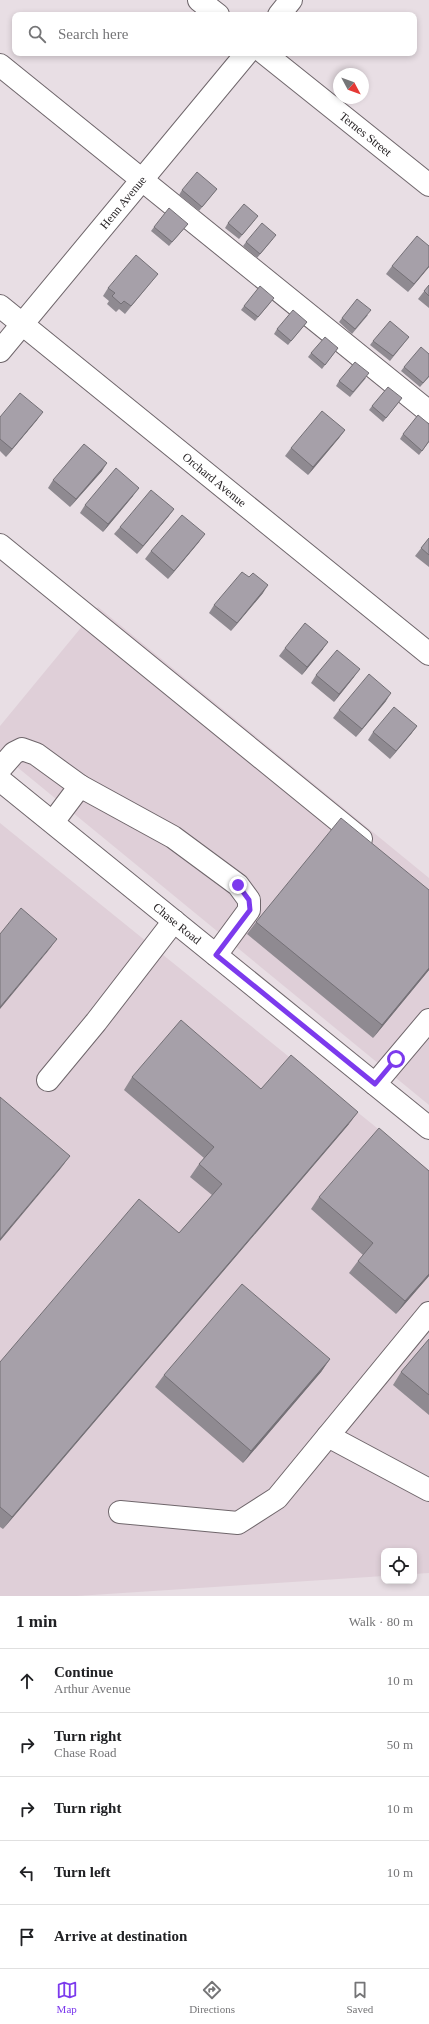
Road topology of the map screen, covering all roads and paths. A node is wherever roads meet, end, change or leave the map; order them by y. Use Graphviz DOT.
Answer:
graph roads {
  1 [pos="199,0"];
  2 [pos="291,0"];
  3 [pos="214,12"];
  4 [pos="281,12"];
  5 [pos="244,56"];
  6 [pos="268,56"];
  7 [pos="0,65"];
  8 [pos="141,180"];
  9 [pos="429,185"];
  10 [pos="0,306"];
  11 [pos="23,324"];
  12 [pos="0,351"];
  13 [pos="429,412"];
  14 [pos="0,545"];
  15 [pos="429,654"];
  16 [pos="0,769"];
  17 [pos="0,780"];
  18 [pos="80,786"];
  19 [pos="53,822"];
  20 [pos="374,850"];
  21 [pos="174,921"];
  22 [pos="216,955"];
  23 [pos="429,1020"];
  24 [pos="48,1080"];
  25 [pos="375,1084"];
  26 [pos="429,1128"];
  27 [pos="429,1312"];
  28 [pos="328,1436"];
  29 [pos="429,1490"];
  30 [pos="120,1512"];
  1 -- 3 [label="street"];
  2 -- 4 [label="street"];
  5 -- 8 [label="street, Henn Avenue"];
  6 -- 9 [label="street, Ternes Street"];
  7 -- 8 [label="street"];
  8 -- 11 [label="street, Henn Avenue"];
  8 -- 13 [label="street"];
  10 -- 11 [label="street, Orchard Avenue"];
  11 -- 12 [label="street, Henn Avenue"];
  11 -- 15 [label="street, Orchard Avenue"];
  14 -- 20 [label="street"];
  16 -- 18 [label="street"];
  17 -- 19 [label="street, Chase Road"];
  18 -- 19 [label="street"];
  18 -- 22 [label="street"];
  19 -- 21 [label="street, Chase Road"];
  21 -- 22 [label="street, Chase Road"];
  21 -- 24 [label="street"];
  22 -- 25 [label="street, Chase Road"];
  23 -- 25 [label="street"];
  25 -- 26 [label="street, Chase Road"];
  27 -- 28 [label="street"];
  28 -- 29 [label="street"];
  28 -- 30 [label="street"];
}
